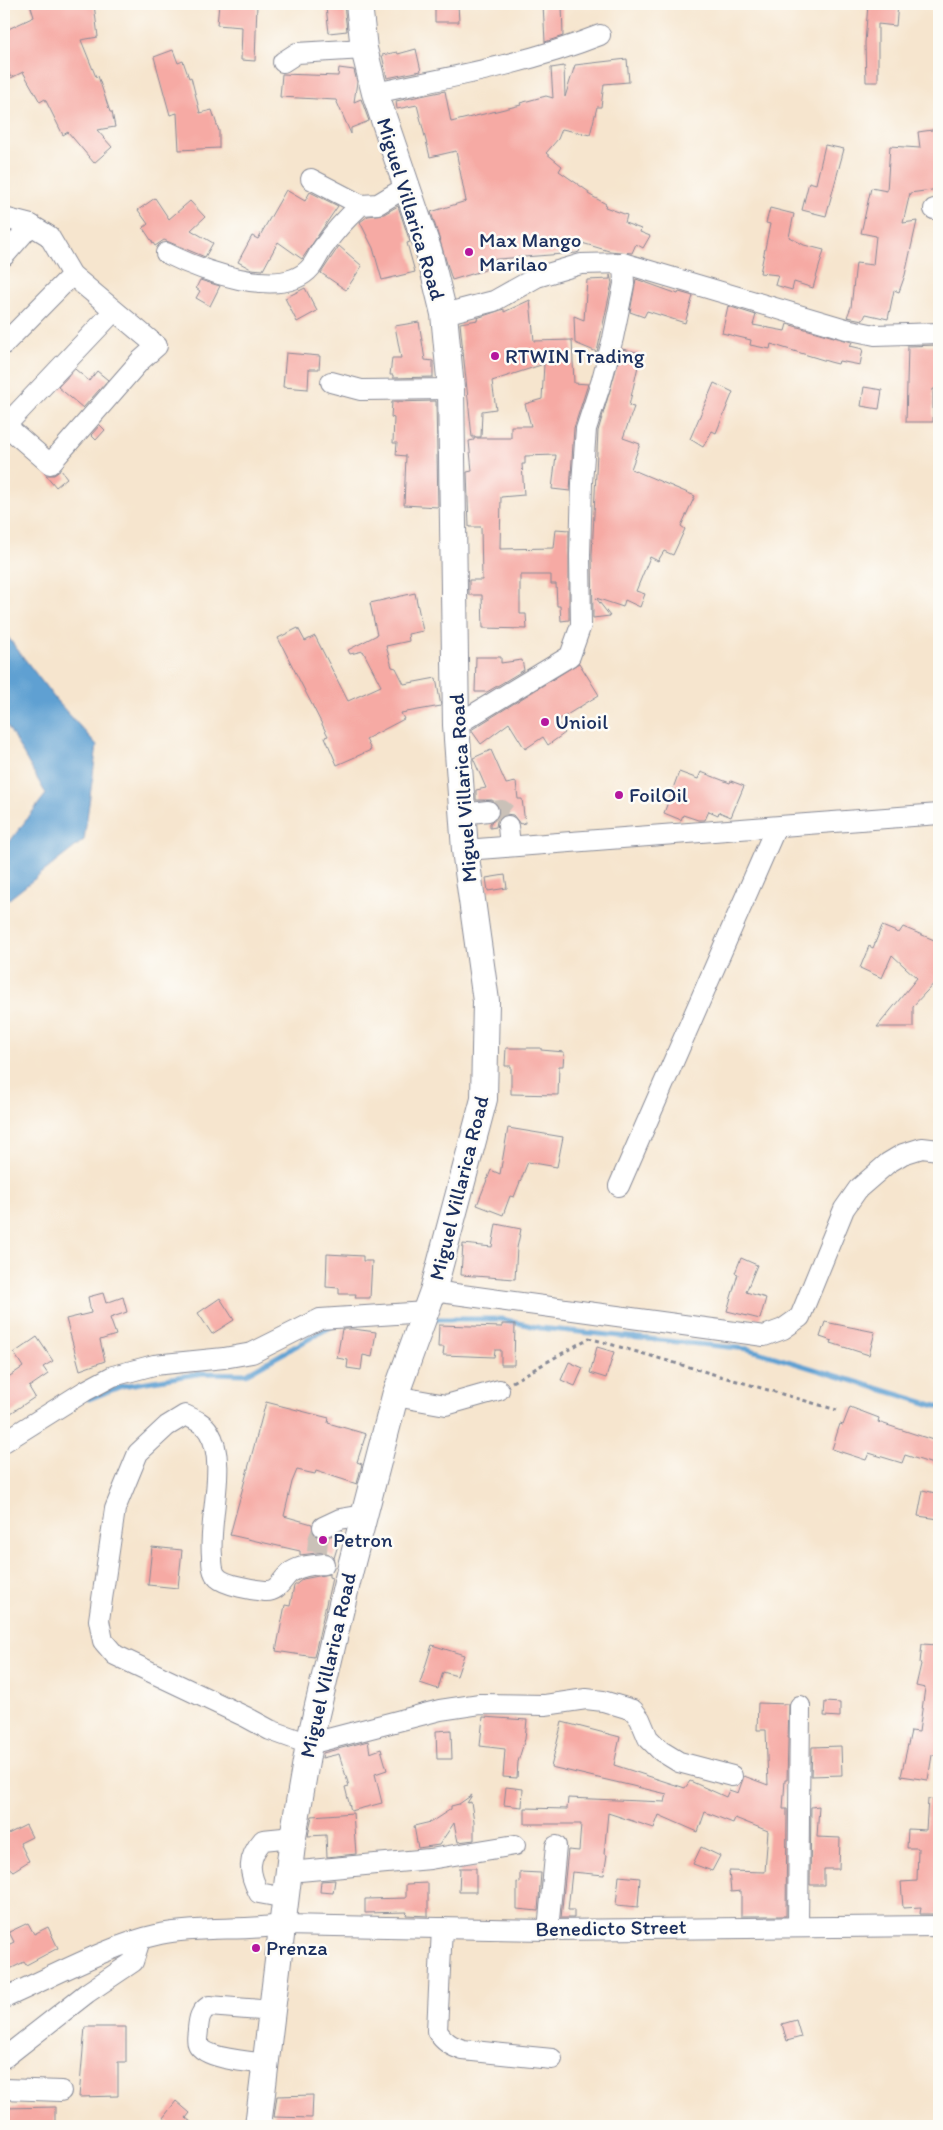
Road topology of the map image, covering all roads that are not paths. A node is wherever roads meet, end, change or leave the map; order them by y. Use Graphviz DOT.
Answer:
graph roads {
  1 [pos="359,4"];
  2 [pos="600,36"];
  3 [pos="364,49"];
  4 [pos="283,62"];
  5 [pos="375,93"];
  6 [pos="311,179"];
  7 [pos="406,187"];
  8 [pos="361,205"];
  9 [pos="4,218"];
  10 [pos="31,226"];
  11 [pos="166,253"];
  12 [pos="4,256"];
  13 [pos="623,264"];
  14 [pos="72,275"];
  15 [pos="114,311"];
  16 [pos="444,314"];
  17 [pos="939,333"];
  18 [pos="4,344"];
  19 [pos="331,382"];
  20 [pos="451,389"];
  21 [pos="5,425"];
  22 [pos="456,725"];
  23 [pos="488,811"];
  24 [pos="462,814"];
  25 [pos="939,814"];
  26 [pos="508,826"];
  27 [pos="776,827"];
  28 [pos="510,846"];
  29 [pos="465,850"];
  30 [pos="939,1150"];
  31 [pos="619,1186"];
  32 [pos="430,1301"];
  33 [pos="499,1390"];
  34 [pos="395,1396"];
  35 [pos="4,1442"];
  36 [pos="364,1515"];
  37 [pos="323,1527"];
  38 [pos="350,1570"];
  39 [pos="800,1706"];
  40 [pos="309,1744"];
  41 [pos="732,1776"];
  42 [pos="293,1837"];
  43 [pos="515,1845"];
  44 [pos="556,1846"];
  45 [pos="289,1872"];
  46 [pos="286,1898"];
  47 [pos="282,1925"];
  48 [pos="939,1926"];
  49 [pos="798,1927"];
  50 [pos="442,1928"];
  51 [pos="548,1930"];
  52 [pos="140,1940"];
  53 [pos="4,1998"];
  54 [pos="274,2011"];
  55 [pos="4,2058"];
  56 [pos="552,2059"];
  57 [pos="267,2064"];
  58 [pos="4,2089"];
  59 [pos="61,2091"];
  60 [pos="258,2126"];
  1 -- 3 [label="main road, Miguel Villarica Road"];
  2 -- 5 [label="street"];
  3 -- 4 [label="street"];
  3 -- 5 [label="main road, Miguel Villarica Road"];
  5 -- 7 [label="main road, Miguel Villarica Road"];
  6 -- 8 [label="street"];
  7 -- 8 [label="street"];
  7 -- 16 [label="main road, Miguel Villarica Road"];
  8 -- 11 [label="street"];
  9 -- 10 [label="street"];
  10 -- 12 [label="street"];
  10 -- 14 [label="street"];
  13 -- 16 [label="street"];
  13 -- 17 [label="street"];
  13 -- 22 [label="street"];
  14 -- 15 [label="street"];
  14 -- 18 [label="street"];
  15 -- 21 [label="street"];
  15 -- 21 [label="street"];
  16 -- 20 [label="main road, Miguel Villarica Road"];
  19 -- 20 [label="street"];
  20 -- 22 [label="main road, Miguel Villarica Road"];
  22 -- 24 [label="main road, Miguel Villarica Road"];
  23 -- 24 [label="street"];
  24 -- 29 [label="main road, Miguel Villarica Road"];
  25 -- 27 [label="street"];
  26 -- 28 [label="street"];
  27 -- 28 [label="street"];
  27 -- 31 [label="street"];
  28 -- 29 [label="street"];
  29 -- 32 [label="main road, Miguel Villarica Road"];
  30 -- 32 [label="street"];
  32 -- 34 [label="main road, Miguel Villarica Road"];
  32 -- 35 [label="street"];
  33 -- 34 [label="street"];
  34 -- 36 [label="main road, Miguel Villarica Road"];
  36 -- 37 [label="street"];
  36 -- 38 [label="main road, Miguel Villarica Road"];
  38 -- 40 [label="main road, Miguel Villarica Road"];
  38 -- 40 [label="street"];
  39 -- 49 [label="street"];
  40 -- 41 [label="street"];
  40 -- 42 [label="main road, Miguel Villarica Road"];
  42 -- 45 [label="main road, Miguel Villarica Road"];
  42 -- 46 [label="street"];
  43 -- 45 [label="street"];
  44 -- 51 [label="street"];
  45 -- 46 [label="main road, Miguel Villarica Road"];
  46 -- 47 [label="main road, Miguel Villarica Road"];
  47 -- 50 [label="street, Benedicto Street"];
  47 -- 52 [label="street, Benedicto Street"];
  47 -- 54 [label="main road, Miguel Villarica Road"];
  48 -- 49 [label="street, Benedicto Street"];
  49 -- 51 [label="street, Benedicto Street"];
  50 -- 51 [label="street, Benedicto Street"];
  50 -- 56 [label="street"];
  52 -- 53 [label="street, Benedicto Street"];
  52 -- 55 [label="street"];
  54 -- 57 [label="main road, Miguel Villarica Road"];
  54 -- 57 [label="street"];
  57 -- 60 [label="main road, Miguel Villarica Road"];
  58 -- 59 [label="street"];
}
